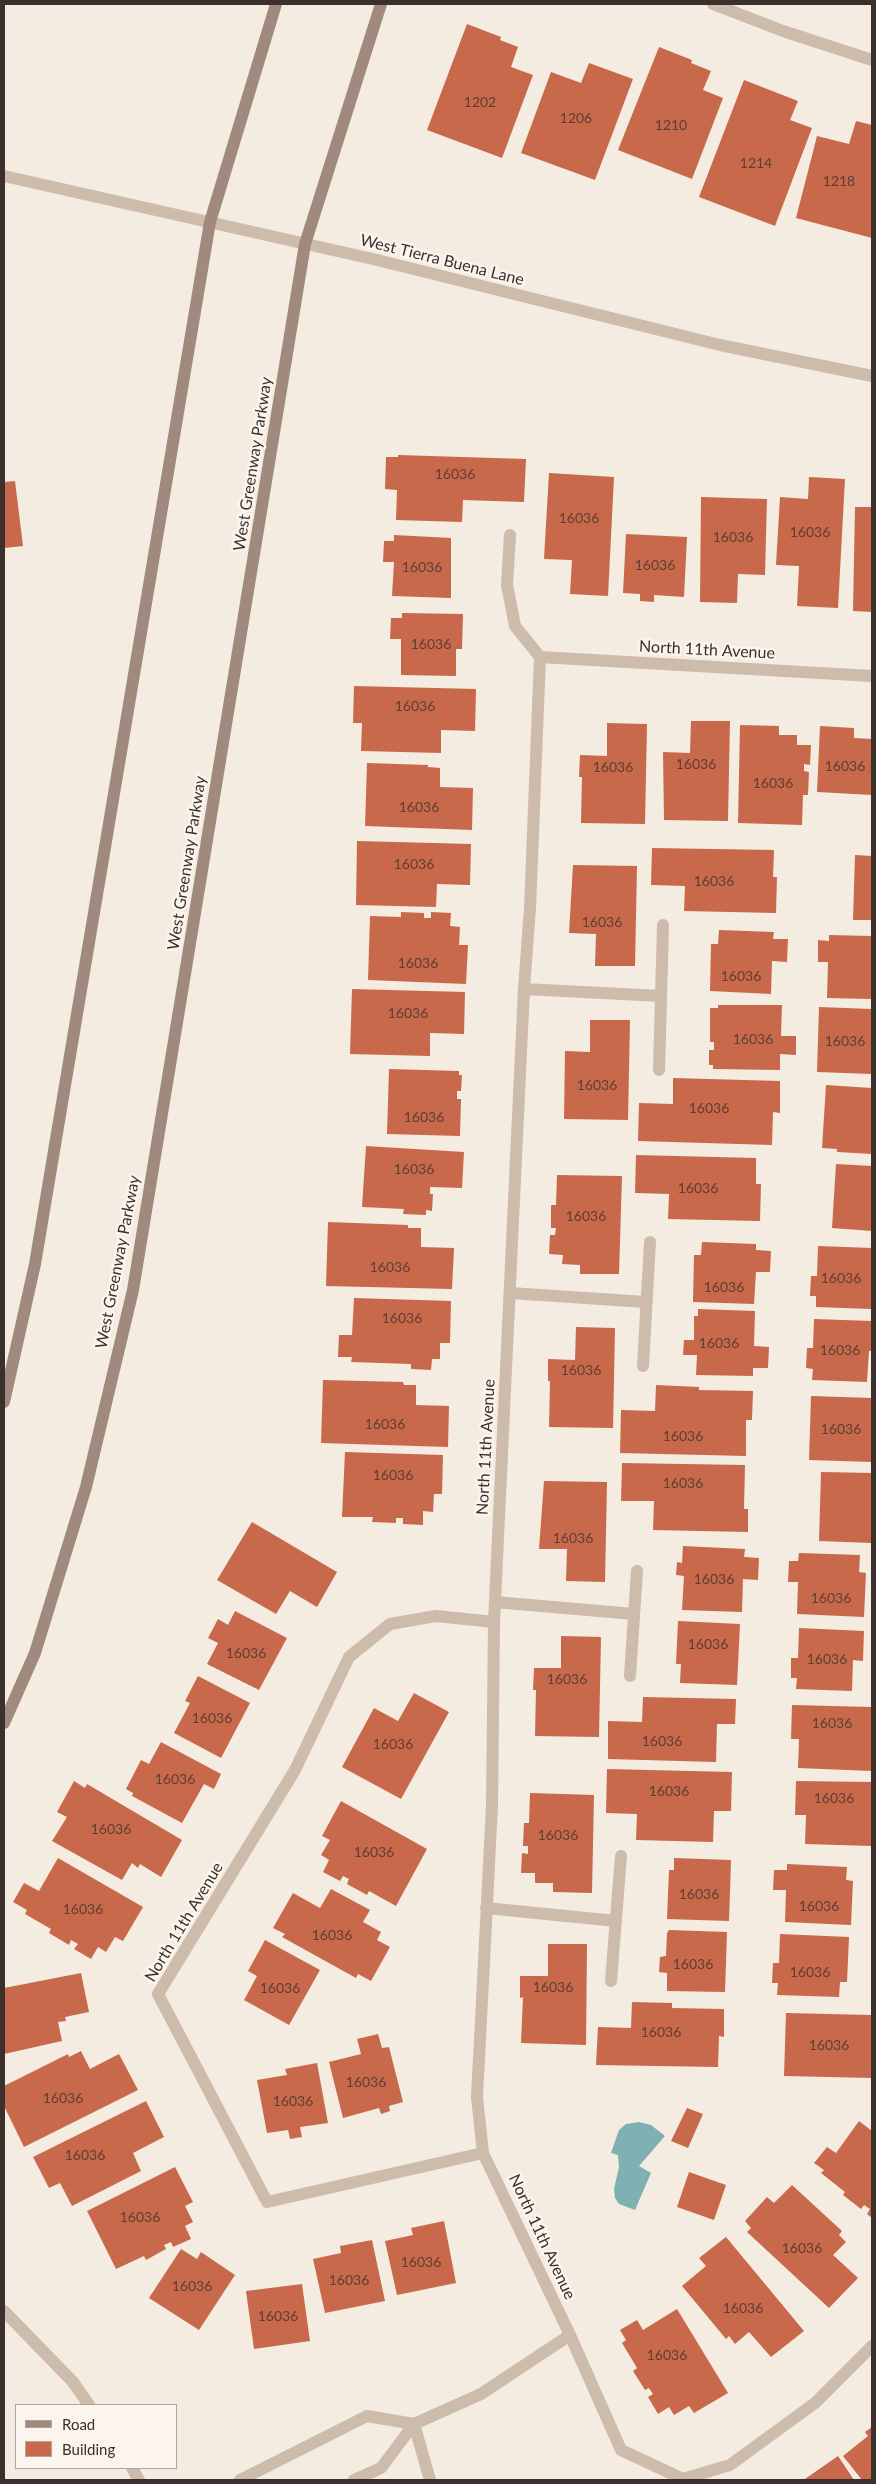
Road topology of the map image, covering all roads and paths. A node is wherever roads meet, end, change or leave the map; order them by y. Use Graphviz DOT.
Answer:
graph roads {
  1 [pos="276,4"];
  2 [pos="381,4"];
  3 [pos="713,4"];
  4 [pos="872,60"];
  5 [pos="4,176"];
  6 [pos="210,222"];
  7 [pos="305,244"];
  8 [pos="872,376"];
  9 [pos="510,535"];
  10 [pos="540,657"];
  11 [pos="872,676"];
  12 [pos="663,925"];
  13 [pos="524,989"];
  14 [pos="661,996"];
  15 [pos="660,1070"];
  16 [pos="650,1242"];
  17 [pos="510,1294"];
  18 [pos="646,1302"];
  19 [pos="643,1366"];
  20 [pos="4,1402"];
  21 [pos="637,1571"];
  22 [pos="495,1602"];
  23 [pos="634,1614"];
  24 [pos="494,1622"];
  25 [pos="630,1676"];
  26 [pos="4,1723"];
  27 [pos="621,1856"];
  28 [pos="486,1908"];
  29 [pos="616,1921"];
  30 [pos="611,1981"];
  31 [pos="483,2153"];
  32 [pos="4,2311"];
  33 [pos="570,2335"];
  34 [pos="872,2346"];
  35 [pos="89,2404"];
  36 [pos="414,2424"];
  37 [pos="133,2469"];
  38 [pos="139,2480"];
  39 [pos="240,2480"];
  40 [pos="354,2480"];
  41 [pos="430,2480"];
  1 -- 6 [label="main road"];
  2 -- 7 [label="main road, West Greenway Parkway"];
  3 -- 4 [label="street"];
  5 -- 6 [label="street, West Tierra Buena Lane"];
  6 -- 7 [label="street, West Tierra Buena Lane"];
  6 -- 20 [label="main road"];
  7 -- 8 [label="street, West Tierra Buena Lane"];
  7 -- 26 [label="main road, West Greenway Parkway"];
  9 -- 10 [label="street"];
  10 -- 11 [label="street, North 11th Avenue"];
  10 -- 13 [label="street, North 11th Avenue"];
  12 -- 14 [label="street"];
  13 -- 14 [label="street"];
  13 -- 17 [label="street, North 11th Avenue"];
  14 -- 15 [label="street"];
  16 -- 18 [label="street"];
  17 -- 18 [label="street"];
  17 -- 22 [label="street, North 11th Avenue"];
  18 -- 19 [label="street"];
  21 -- 23 [label="street"];
  22 -- 23 [label="street"];
  22 -- 24 [label="street, North 11th Avenue"];
  23 -- 25 [label="street"];
  24 -- 28 [label="street, North 11th Avenue"];
  24 -- 31 [label="street, North 11th Avenue"];
  27 -- 29 [label="street"];
  28 -- 29 [label="street"];
  28 -- 31 [label="street, North 11th Avenue"];
  29 -- 30 [label="street"];
  31 -- 33 [label="street, North 11th Avenue"];
  32 -- 35 [label="street"];
  33 -- 34 [label="street, North 11th Avenue"];
  33 -- 36 [label="street"];
  36 -- 39 [label="street"];
  36 -- 40 [label="street"];
  36 -- 41 [label="street"];
  37 -- 38 [label="street"];
}
